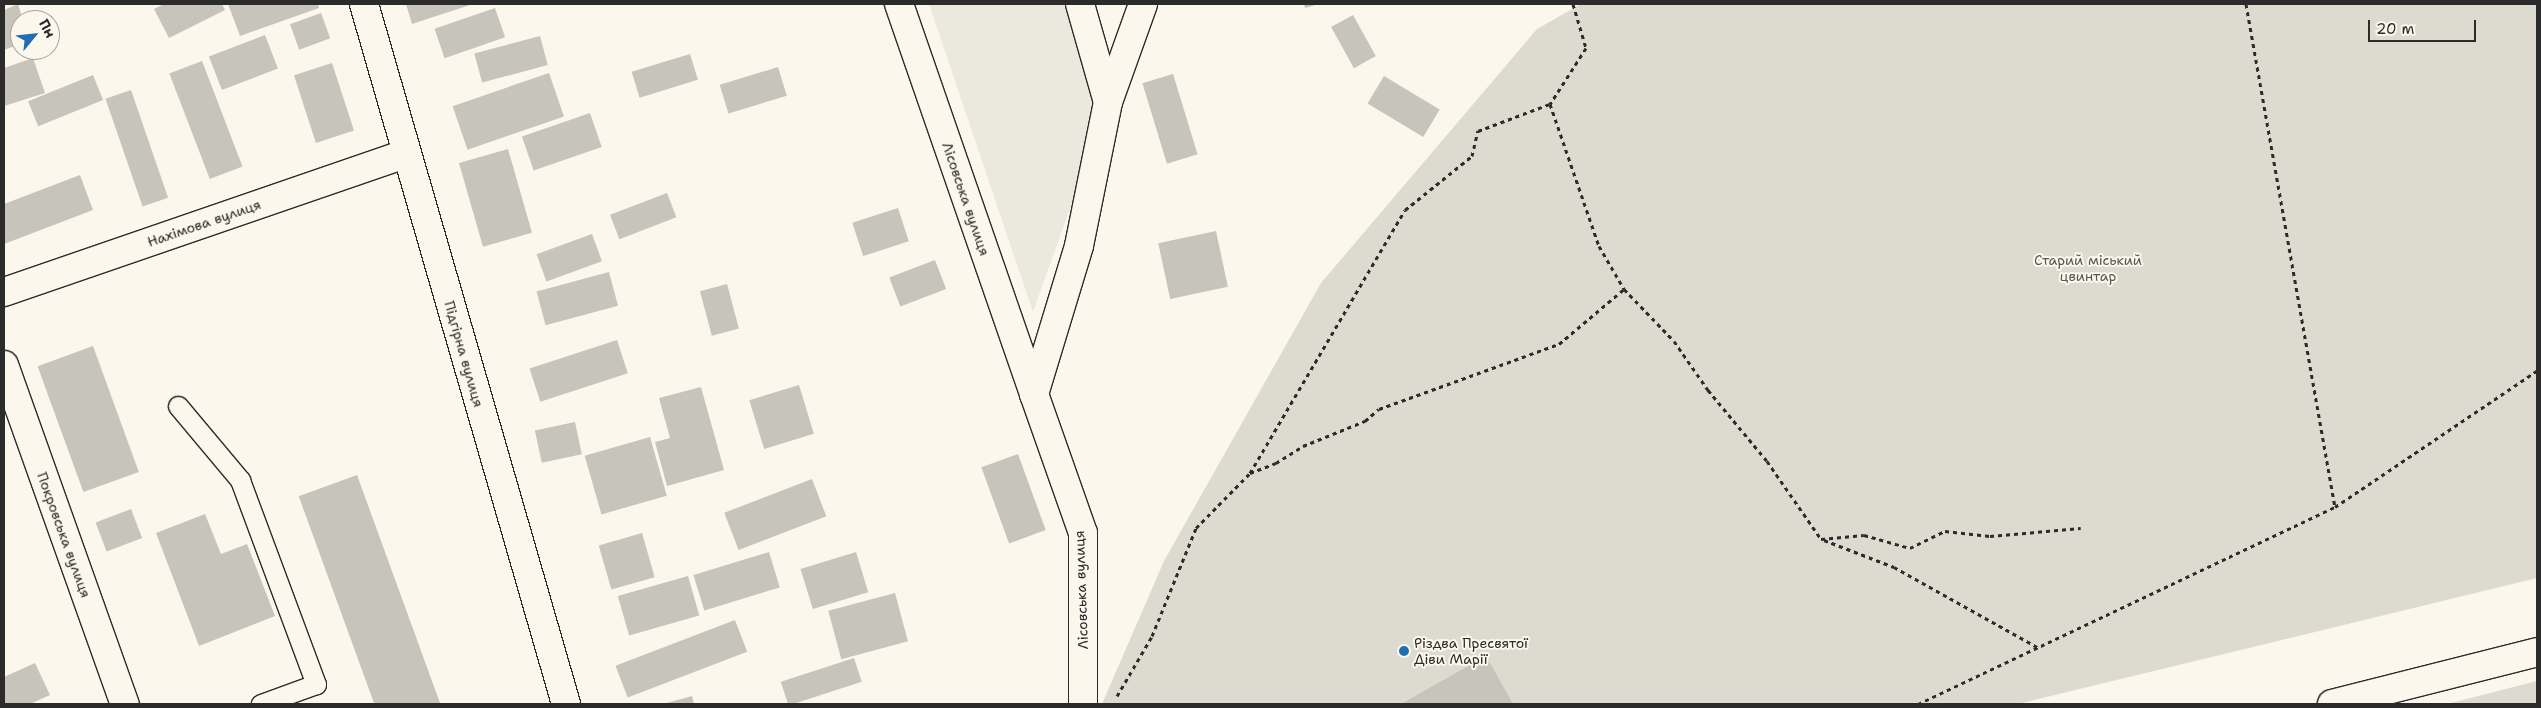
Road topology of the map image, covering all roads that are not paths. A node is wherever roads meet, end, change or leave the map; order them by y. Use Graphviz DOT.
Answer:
graph roads {
  1 [pos="364,4"];
  2 [pos="899,4"];
  3 [pos="1080,4"];
  4 [pos="1143,4"];
  5 [pos="1108,102"];
  6 [pos="405,154"];
  7 [pos="4,292"];
  8 [pos="4,366"];
  9 [pos="1034,394"];
  10 [pos="178,406"];
  11 [pos="2537,652"];
  12 [pos="124,704"];
  13 [pos="261,704"];
  14 [pos="566,704"];
  15 [pos="1083,704"];
  16 [pos="2332,704"];
  1 -- 6 [label="street, Підгірна вулиця"];
  2 -- 9 [label="street, Лісовська вулиця"];
  3 -- 5 [label="street"];
  4 -- 5 [label="street"];
  5 -- 9 [label="street"];
  6 -- 7 [label="street, Нахімова вулиця"];
  6 -- 14 [label="street, Підгірна вулиця"];
  8 -- 12 [label="street, Покровська вулиця"];
  9 -- 15 [label="street, Лісовська вулиця"];
  10 -- 13 [label="lane"];
  11 -- 16 [label="street"];
}
